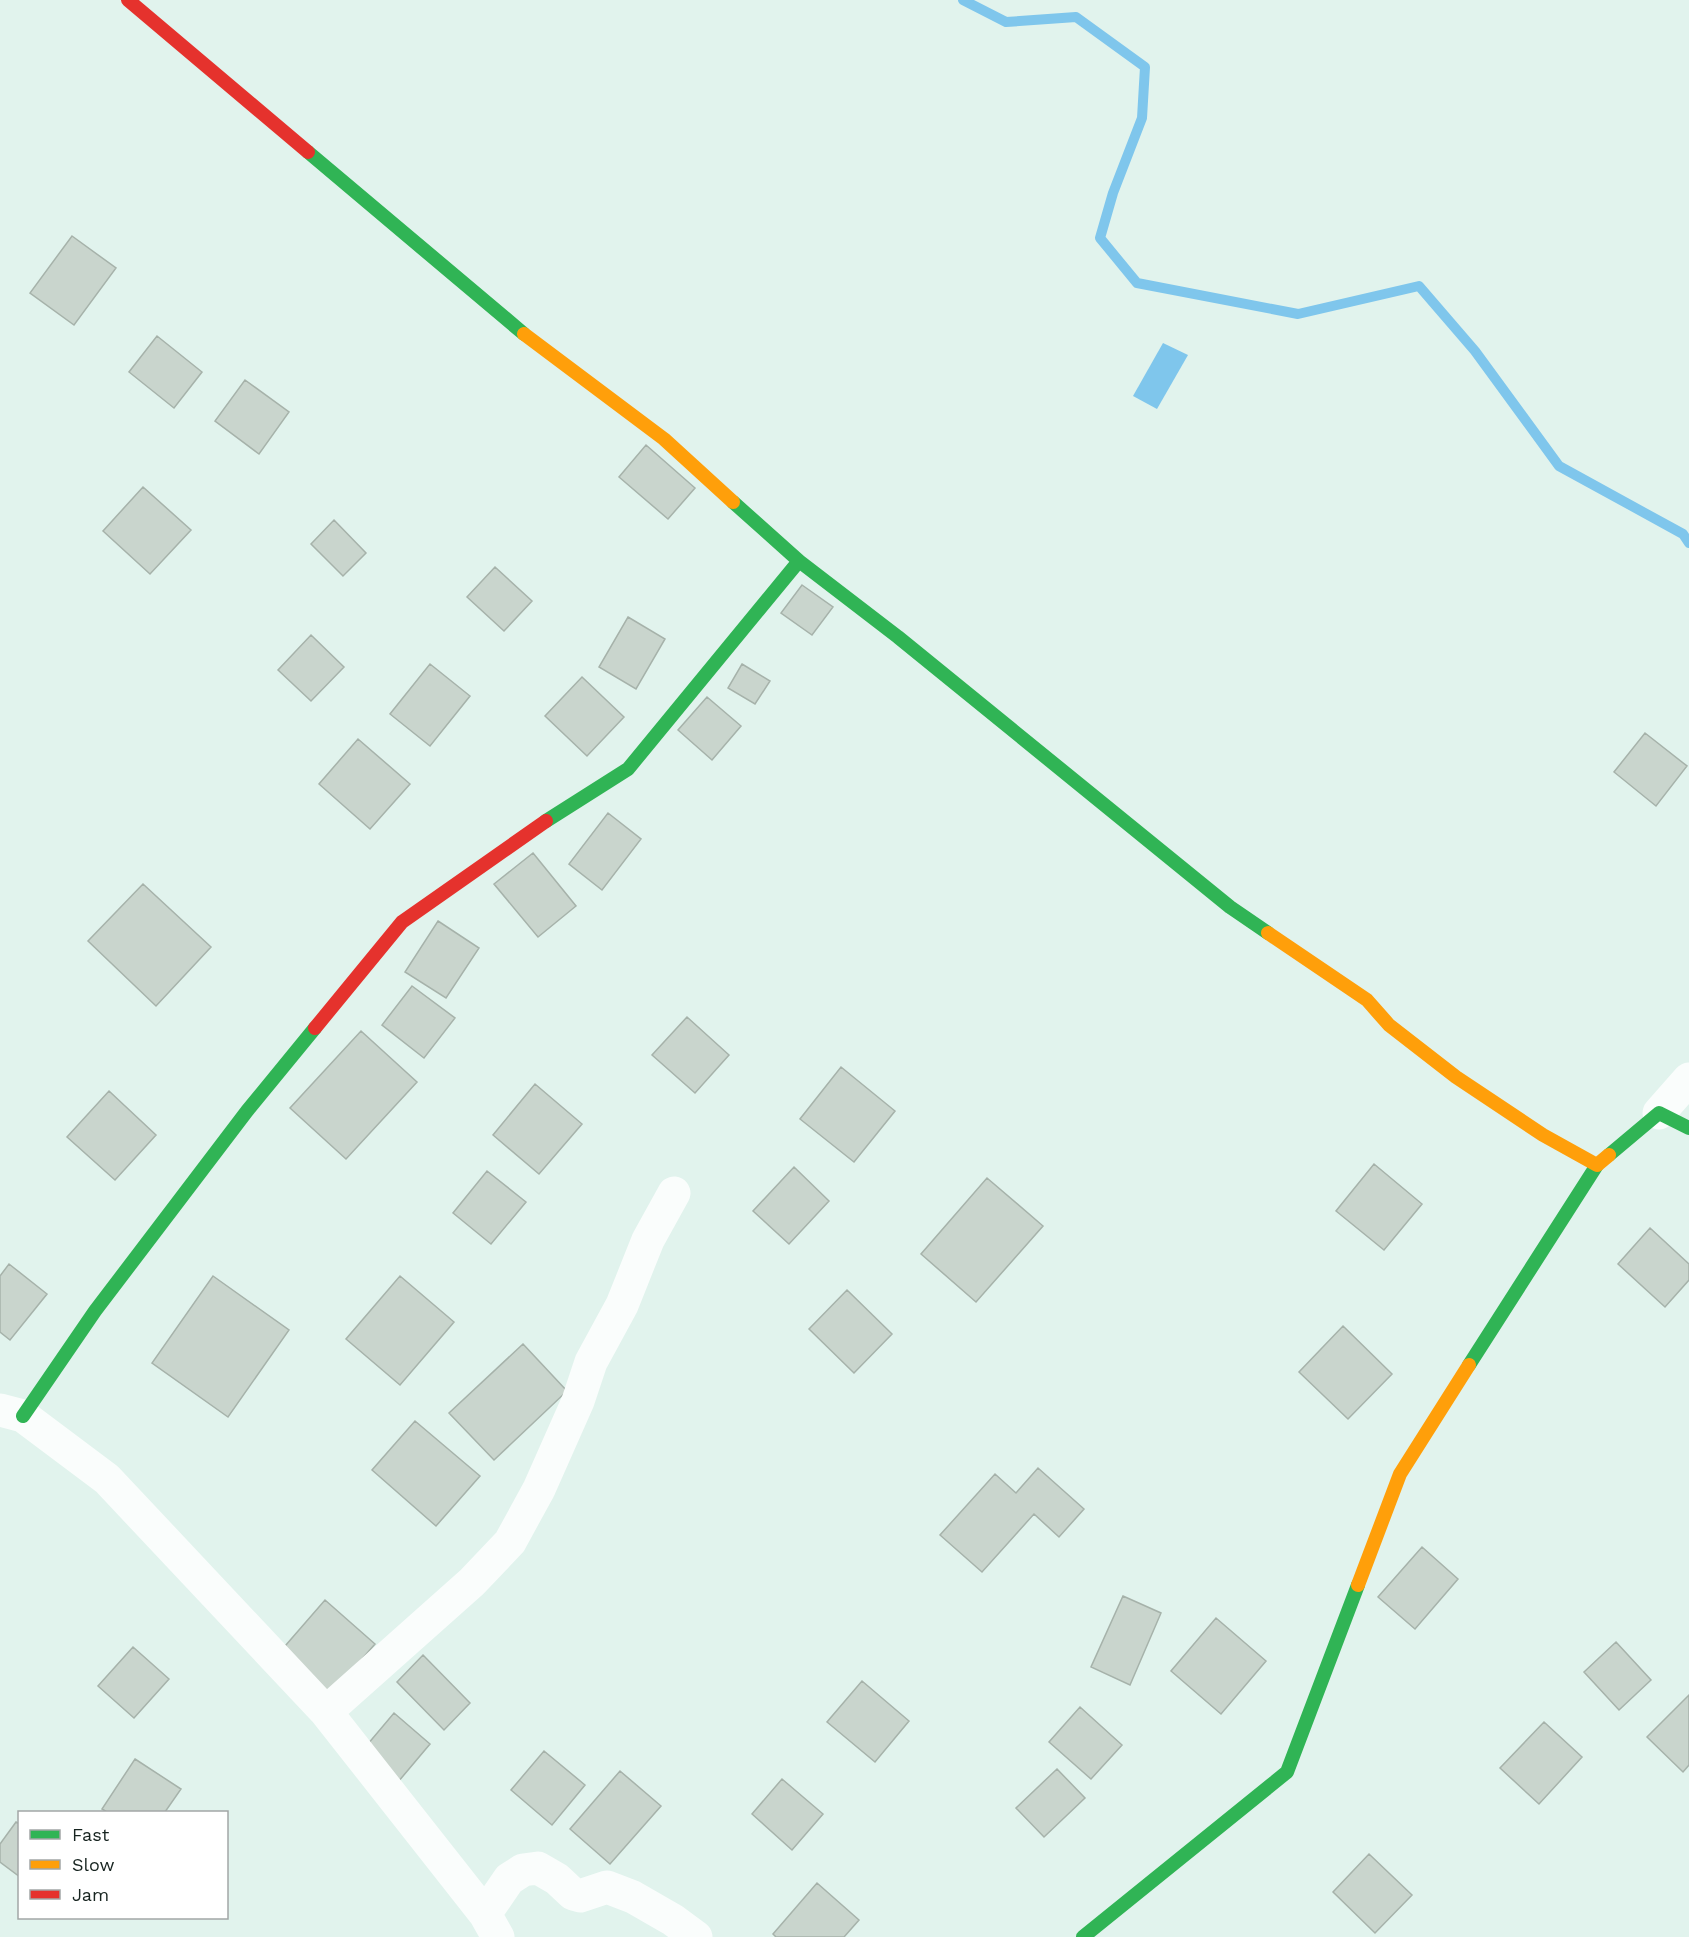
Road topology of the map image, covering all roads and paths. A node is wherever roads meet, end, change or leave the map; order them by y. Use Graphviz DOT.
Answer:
graph roads {
  1 [pos="128,0"];
  2 [pos="799,561"];
  3 [pos="1689,1079"];
  4 [pos="1659,1113"];
  5 [pos="1689,1128"];
  6 [pos="1597,1166"];
  7 [pos="674,1193"];
  8 [pos="11,1413"];
  9 [pos="326,1712"];
  10 [pos="491,1925"];
  11 [pos="696,1937"];
  12 [pos="1083,1937"];
  1 -- 2 [label="street"];
  2 -- 6 [label="street"];
  2 -- 8 [label="street"];
  3 -- 4 [label="street"];
  4 -- 5 [label="street"];
  4 -- 6 [label="street"];
  6 -- 12 [label="street"];
  7 -- 9 [label="street"];
  8 -- 9 [label="street"];
  9 -- 10 [label="street"];
  10 -- 11 [label="street"];
}
